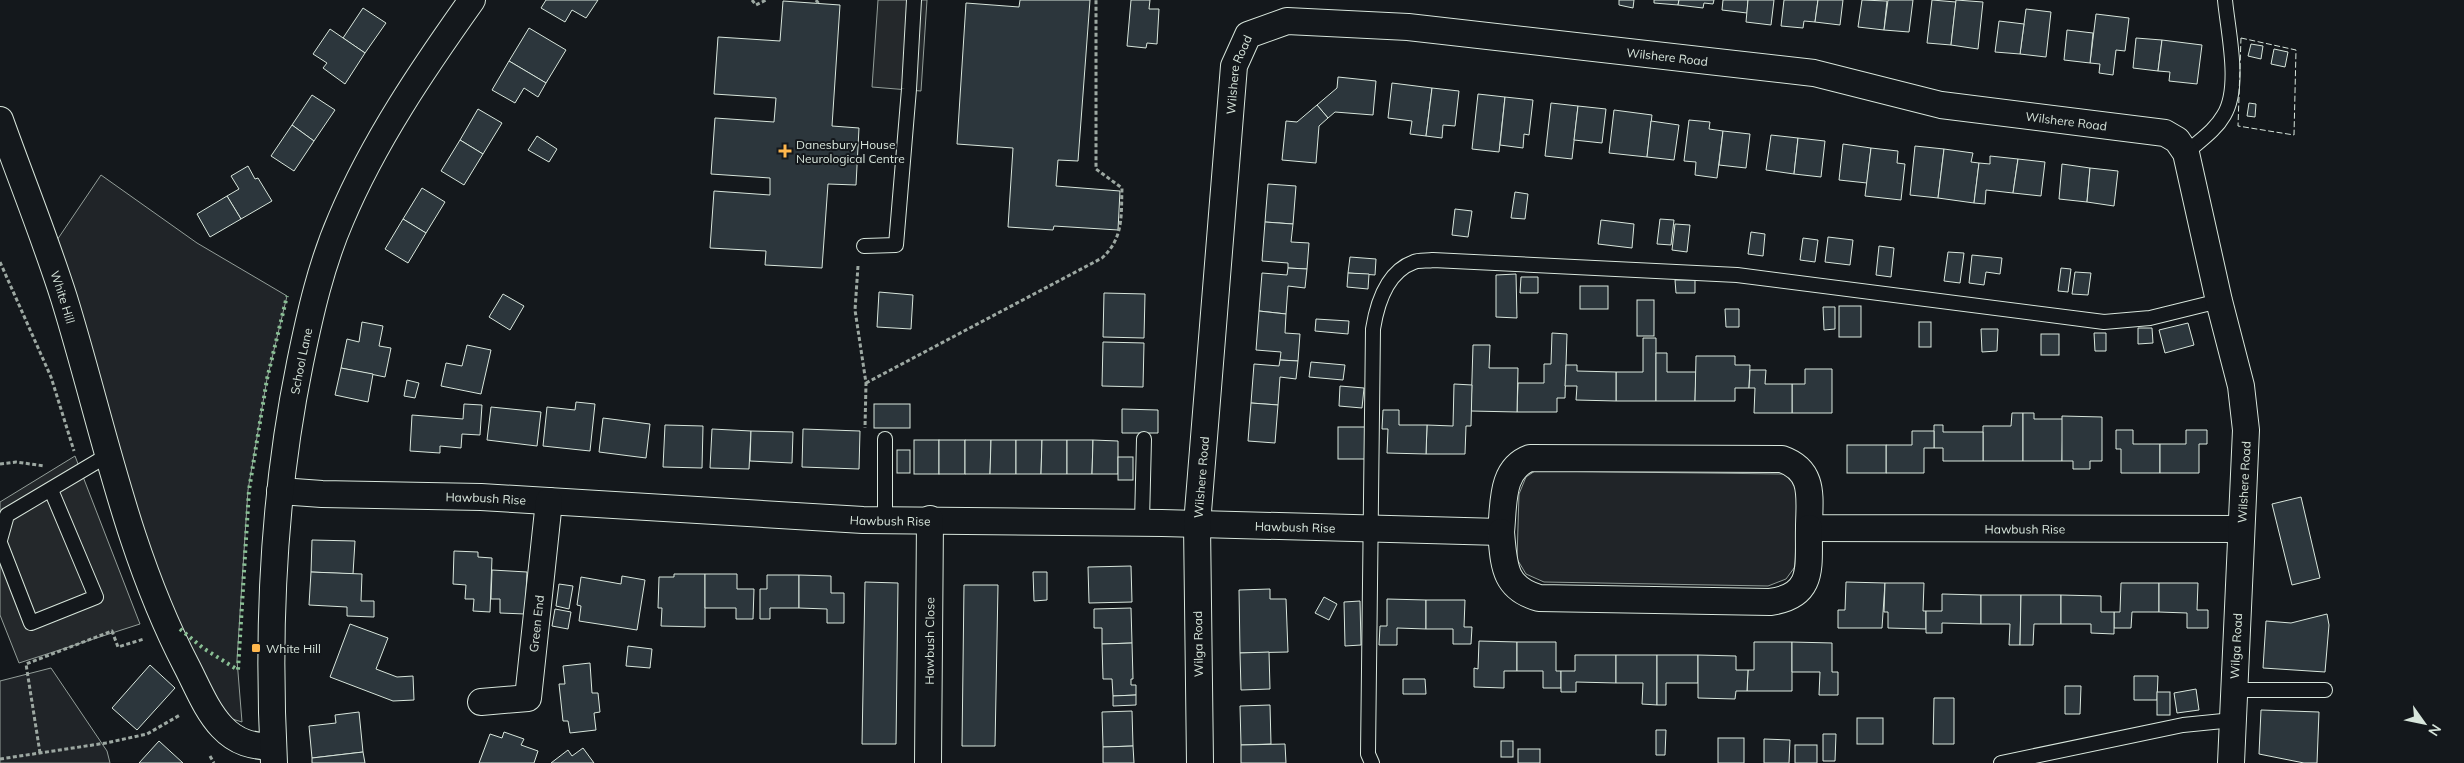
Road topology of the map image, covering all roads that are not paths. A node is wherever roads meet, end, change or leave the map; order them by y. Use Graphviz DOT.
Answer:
graph roads {
  1 [pos="472,0"];
  2 [pos="914,0"];
  3 [pos="2225,0"];
  4 [pos="0,120"];
  5 [pos="2186,153"];
  6 [pos="864,246"];
  7 [pos="2219,301"];
  8 [pos="885,439"];
  9 [pos="1144,439"];
  10 [pos="108,455"];
  11 [pos="51,490"];
  12 [pos="280,490"];
  13 [pos="549,501"];
  14 [pos="930,519"];
  15 [pos="885,520"];
  16 [pos="1142,522"];
  17 [pos="1197,524"];
  18 [pos="1372,528"];
  19 [pos="1809,528"];
  20 [pos="2242,529"];
  21 [pos="1502,532"];
  22 [pos="0,541"];
  23 [pos="2234,690"];
  24 [pos="2324,690"];
  25 [pos="481,702"];
  26 [pos="2233,720"];
  27 [pos="273,755"];
  28 [pos="928,763"];
  29 [pos="1200,763"];
  30 [pos="1372,763"];
  31 [pos="2001,763"];
  32 [pos="2231,763"];
  1 -- 12 [label="street, School Lane"];
  2 -- 6 [label="lane"];
  3 -- 5 [label="lane"];
  4 -- 10 [label="street, White Hill"];
  5 -- 7 [label="street, Wilshere Road"];
  5 -- 17 [label="street, Wilshere Road"];
  7 -- 18 [label="lane"];
  7 -- 20 [label="street, Wilshere Road"];
  8 -- 15 [label="lane"];
  9 -- 16 [label="lane"];
  10 -- 11 [label="lane"];
  10 -- 27 [label="street, White Hill"];
  11 -- 22 [label="lane"];
  11 -- 22 [label="lane"];
  12 -- 13 [label="street, Hawbush Rise"];
  12 -- 27 [label="street, School Lane"];
  13 -- 15 [label="street, Hawbush Rise"];
  13 -- 25 [label="street, Green End"];
  14 -- 15 [label="street, Hawbush Rise"];
  14 -- 16 [label="street, Hawbush Rise"];
  14 -- 28 [label="street, Hawbush Close"];
  16 -- 17 [label="street, Hawbush Rise"];
  17 -- 18 [label="street, Hawbush Rise"];
  17 -- 29 [label="street, Wilga Road"];
  18 -- 21 [label="street, Hawbush Rise"];
  18 -- 30 [label="lane"];
  19 -- 20 [label="street, Hawbush Rise"];
  19 -- 21 [label="street"];
  19 -- 21 [label="street"];
  20 -- 23 [label="street, Wilga Road"];
  23 -- 24 [label="lane"];
  23 -- 26 [label="street, Wilga Road"];
  26 -- 31 [label="lane"];
  26 -- 32 [label="street, Wilga Road"];
}
